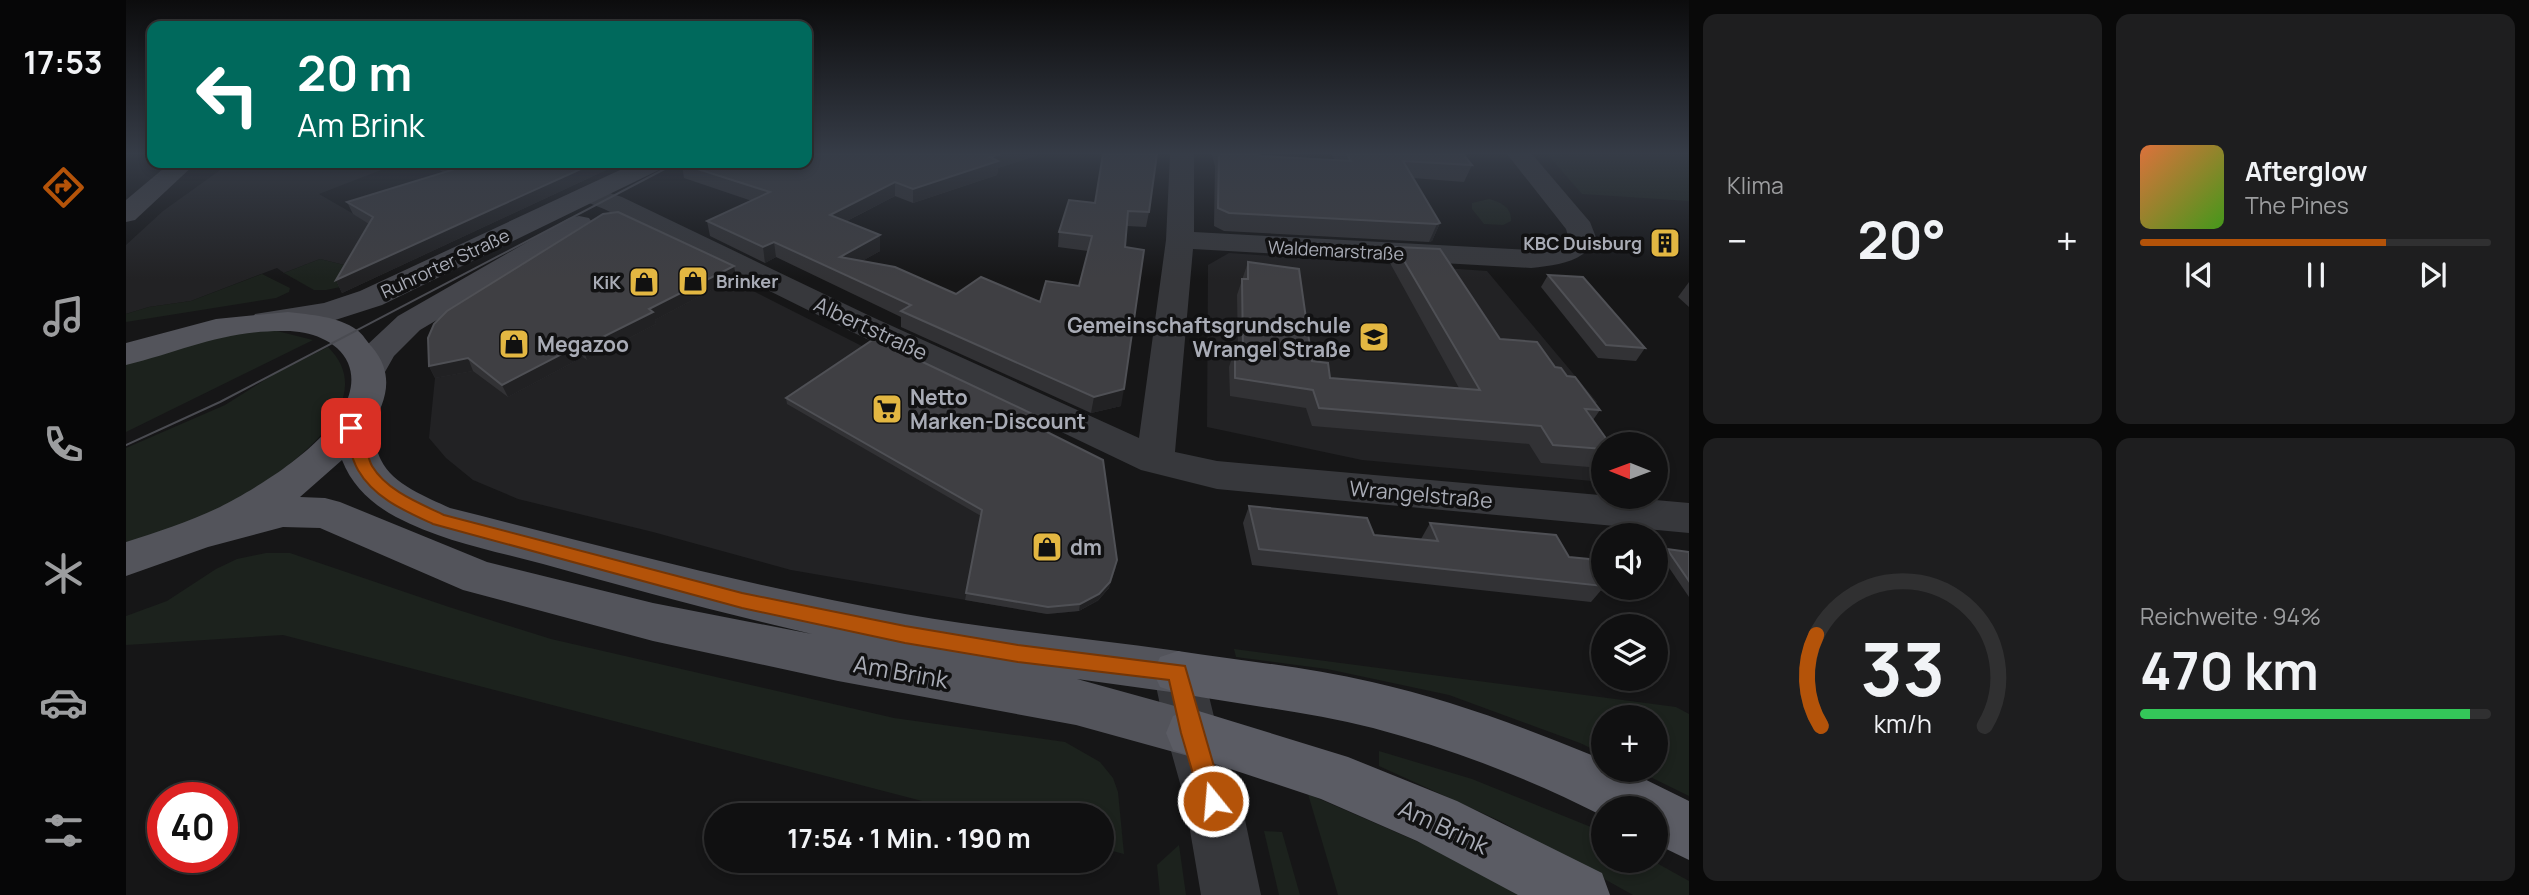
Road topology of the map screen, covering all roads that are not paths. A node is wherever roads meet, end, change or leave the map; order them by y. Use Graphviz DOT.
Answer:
graph roads {
  1 [pos="147,196"];
  2 [pos="606,196"];
  3 [pos="1181,196"];
  4 [pos="1553,196"];
  5 [pos="601,198"];
  6 [pos="126,214"];
  7 [pos="1180,240"];
  8 [pos="266,321"];
  9 [pos="134,348"];
  10 [pos="369,372"];
  11 [pos="351,428"];
  12 [pos="1155,461"];
  13 [pos="1689,518"];
  14 [pos="208,531"];
  15 [pos="126,559"];
  16 [pos="1178,672"];
  17 [pos="1192,733"];
  18 [pos="1621,796"];
  19 [pos="1668,820"];
  20 [pos="1689,831"];
  21 [pos="1231,895"];
  22 [pos="1580,895"];
  1 -- 6 [label="main road"];
  2 -- 5 [label="main road, Ruhrorter Straße"];
  3 -- 7 [label="street"];
  4 -- 7 [label="street, Waldemarstraße"];
  5 -- 8 [label="main road, Ruhrorter Straße"];
  5 -- 10 [label="main road, Ruhrorter Straße"];
  5 -- 12 [label="street, Albertstraße"];
  7 -- 12 [label="street"];
  8 -- 9 [label="main road, Ruhrorter Straße"];
  8 -- 10 [label="main road, Ruhrorter Straße"];
  10 -- 11 [label="main road, Ruhrorter Straße"];
  11 -- 14 [label="main road, Ruhrorter Straße"];
  11 -- 16 [label="main road, Am Brink"];
  12 -- 13 [label="street, Wrangelstraße"];
  14 -- 15 [label="main road, Ruhrorter Straße"];
  14 -- 17 [label="main road, Am Brink"];
  16 -- 17 [label="street"];
  16 -- 18 [label="highway, Am Brink"];
  17 -- 21 [label="street"];
  17 -- 22 [label="highway, Am Brink"];
  19 -- 20 [label="highway"];
}
